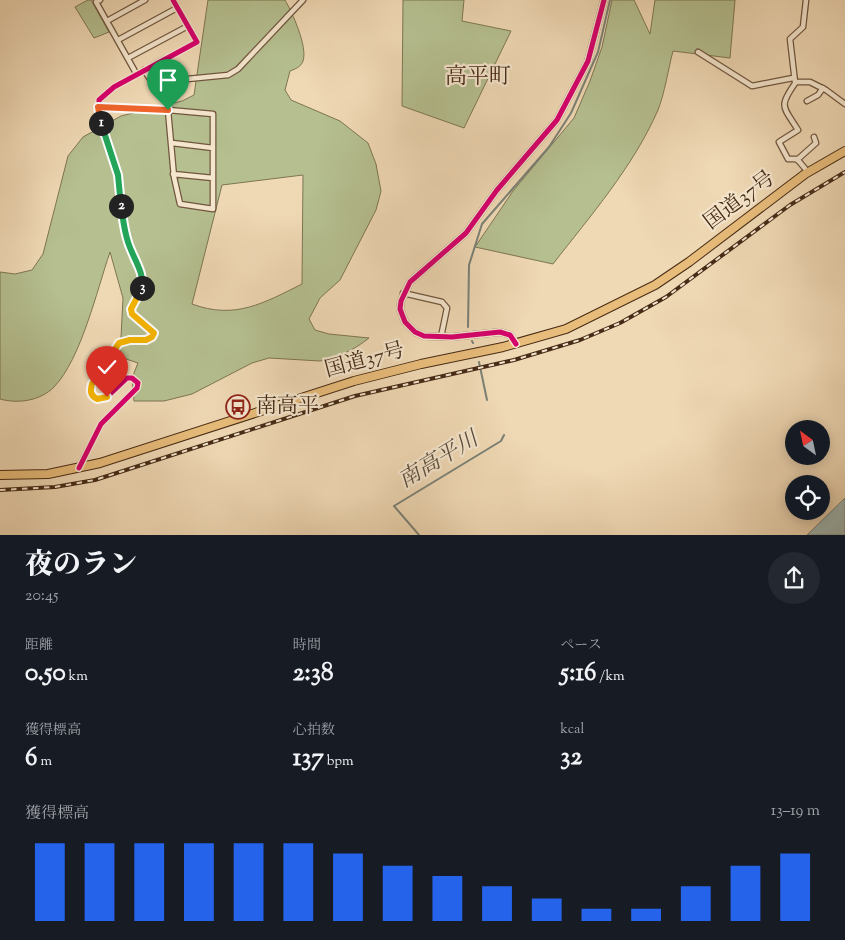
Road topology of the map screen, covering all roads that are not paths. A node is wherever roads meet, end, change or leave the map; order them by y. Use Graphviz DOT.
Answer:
graph roads {
  1 [pos="100,0"];
  2 [pos="144,0"];
  3 [pos="172,0"];
  4 [pos="304,0"];
  5 [pos="604,0"];
  6 [pos="806,0"];
  7 [pos="177,8"];
  8 [pos="107,21"];
  9 [pos="188,26"];
  10 [pos="118,40"];
  11 [pos="698,52"];
  12 [pos="128,58"];
  13 [pos="144,70"];
  14 [pos="137,75"];
  15 [pos="794,80"];
  16 [pos="823,88"];
  17 [pos="807,101"];
  18 [pos="845,104"];
  19 [pos="98,107"];
  20 [pos="168,110"];
  21 [pos="814,137"];
  22 [pos="172,143"];
  23 [pos="213,148"];
  24 [pos="845,151"];
  25 [pos="797,160"];
  26 [pos="808,172"];
  27 [pos="174,174"];
  28 [pos="213,178"];
  29 [pos="403,293"];
  30 [pos="441,337"];
  31 [pos="516,344"];
  32 [pos="79,468"];
  33 [pos="0,475"];
  1 -- 8 [label="street"];
  2 -- 8 [label="street"];
  3 -- 7 [label="street"];
  4 -- 13 [label="street"];
  5 -- 29 [label="street"];
  6 -- 15 [label="street"];
  7 -- 9 [label="street"];
  7 -- 10 [label="street"];
  8 -- 10 [label="street"];
  9 -- 12 [label="street"];
  9 -- 13 [label="street"];
  10 -- 12 [label="street"];
  11 -- 15 [label="street"];
  12 -- 14 [label="street"];
  13 -- 14 [label="street"];
  14 -- 19 [label="street"];
  15 -- 16 [label="street"];
  15 -- 25 [label="street"];
  16 -- 17 [label="street"];
  16 -- 18 [label="street"];
  19 -- 20 [label="street"];
  19 -- 32 [label="street"];
  20 -- 22 [label="street"];
  20 -- 23 [label="street"];
  21 -- 25 [label="street"];
  22 -- 23 [label="street"];
  22 -- 27 [label="street"];
  23 -- 28 [label="street"];
  24 -- 26 [label="highway, 国道37号"];
  25 -- 26 [label="street"];
  26 -- 31 [label="highway, 国道37号"];
  27 -- 28 [label="street"];
  27 -- 28 [label="street"];
  29 -- 30 [label="street"];
  29 -- 30 [label="street"];
  30 -- 31 [label="street"];
  31 -- 32 [label="highway, 国道37号"];
  32 -- 33 [label="highway, 国道37号"];
}
